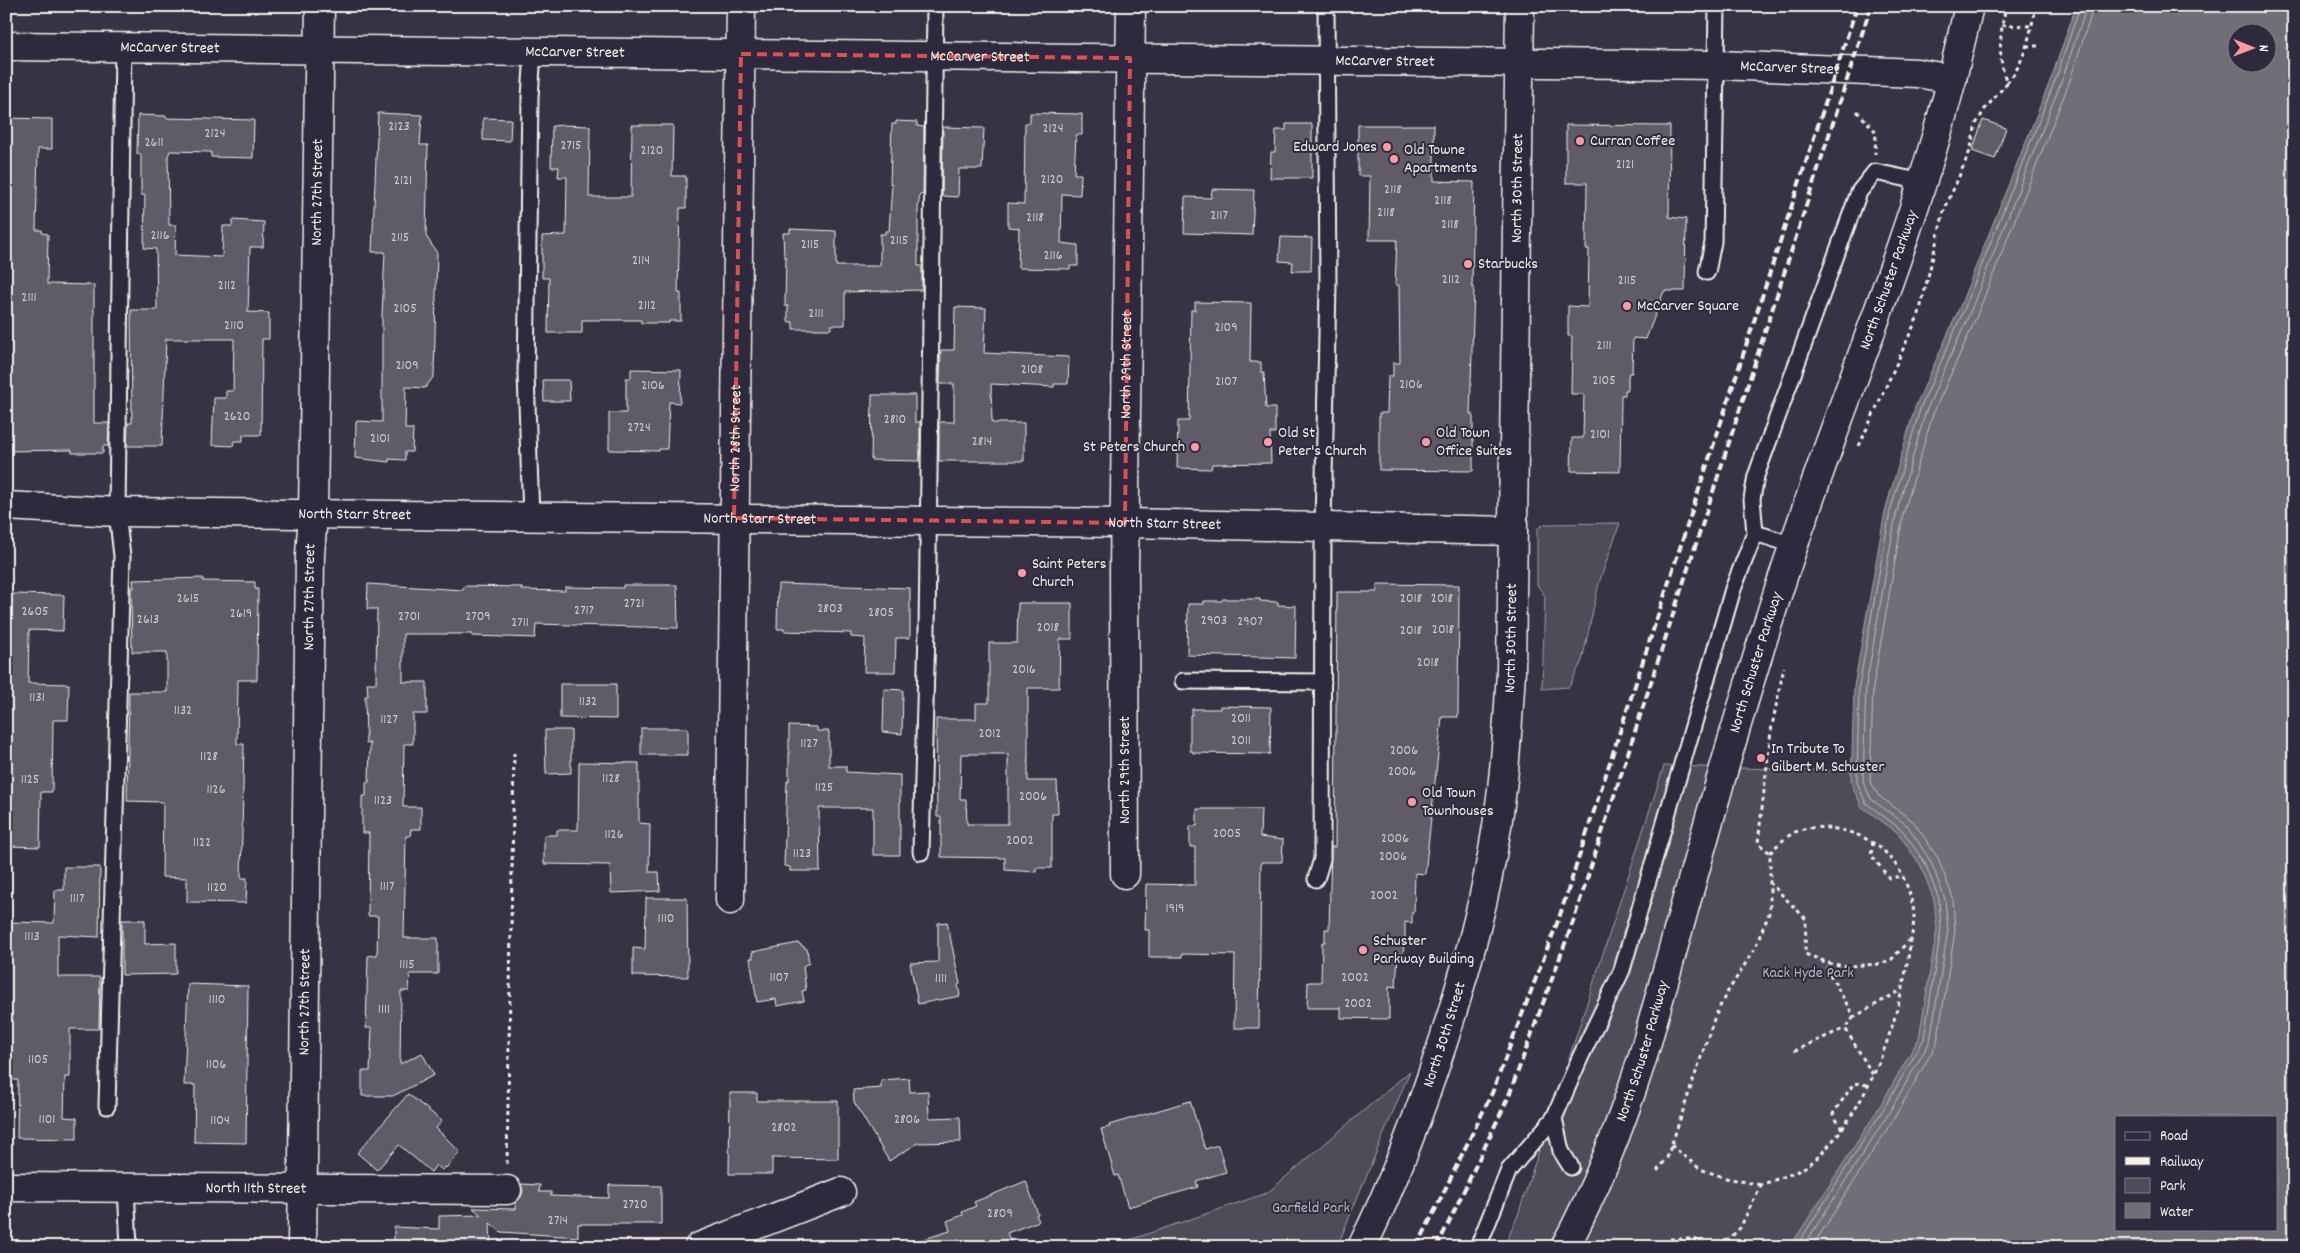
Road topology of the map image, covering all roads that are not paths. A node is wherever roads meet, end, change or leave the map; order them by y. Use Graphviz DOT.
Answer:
graph roads {
  1 [pos="320,6"];
  2 [pos="741,6"];
  3 [pos="935,6"];
  4 [pos="1131,6"];
  5 [pos="1326,6"];
  6 [pos="1520,6"];
  7 [pos="1717,6"];
  8 [pos="1969,6"];
  9 [pos="6,46"];
  10 [pos="123,46"];
  11 [pos="320,50"];
  12 [pos="533,52"];
  13 [pos="741,54"];
  14 [pos="934,56"];
  15 [pos="1130,58"];
  16 [pos="1326,60"];
  17 [pos="1520,62"];
  18 [pos="1717,65"];
  19 [pos="1952,79"];
  20 [pos="1923,182"];
  21 [pos="1707,272"];
  22 [pos="6,506"];
  23 [pos="117,512"];
  24 [pos="313,514"];
  25 [pos="532,516"];
  26 [pos="734,518"];
  27 [pos="928,521"];
  28 [pos="1125,523"];
  29 [pos="1323,527"];
  30 [pos="1513,531"];
  31 [pos="1755,533"];
  32 [pos="1794,545"];
  33 [pos="1183,681"];
  34 [pos="1323,682"];
  35 [pos="921,852"];
  36 [pos="1125,874"];
  37 [pos="1316,879"];
  38 [pos="730,900"];
  39 [pos="107,1106"];
  40 [pos="1554,1118"];
  41 [pos="1571,1167"];
  42 [pos="6,1187"];
  43 [pos="126,1188"];
  44 [pos="302,1189"];
  45 [pos="507,1190"];
  46 [pos="841,1192"];
  47 [pos="129,1247"];
  48 [pos="302,1247"];
  49 [pos="699,1247"];
  50 [pos="1362,1247"];
  51 [pos="1478,1247"];
  52 [pos="1565,1247"];
  1 -- 11 [label="main road, North 27th Street"];
  2 -- 13 [label="main road, North 28th Street"];
  3 -- 14 [label="lane"];
  4 -- 15 [label="main road, North 29th Street"];
  5 -- 16 [label="lane"];
  6 -- 17 [label="main road, North 30th Street"];
  7 -- 18 [label="lane"];
  8 -- 19 [label="main road, North Schuster Parkway"];
  9 -- 10 [label="main road, McCarver Street"];
  10 -- 11 [label="main road, McCarver Street"];
  10 -- 23 [label="lane"];
  11 -- 12 [label="main road, McCarver Street"];
  11 -- 24 [label="main road, North 27th Street"];
  12 -- 13 [label="main road, McCarver Street"];
  12 -- 25 [label="lane"];
  13 -- 14 [label="main road, McCarver Street"];
  13 -- 26 [label="main road, North 28th Street"];
  14 -- 15 [label="main road, McCarver Street"];
  14 -- 27 [label="lane"];
  15 -- 16 [label="main road, McCarver Street"];
  15 -- 28 [label="main road, North 29th Street"];
  16 -- 17 [label="main road, McCarver Street"];
  16 -- 29 [label="lane"];
  17 -- 18 [label="main road, McCarver Street"];
  17 -- 30 [label="main road, North 30th Street"];
  18 -- 19 [label="main road, McCarver Street"];
  18 -- 21 [label="lane"];
  19 -- 20 [label="main road, North Schuster Parkway"];
  20 -- 31 [label="lane"];
  20 -- 32 [label="main road, North Schuster Parkway"];
  22 -- 23 [label="main road, North Starr Street"];
  23 -- 24 [label="main road, North Starr Street"];
  23 -- 39 [label="lane"];
  24 -- 25 [label="main road, North Starr Street"];
  24 -- 44 [label="main road, North 27th Street"];
  25 -- 26 [label="main road, North Starr Street"];
  26 -- 27 [label="main road, North Starr Street"];
  26 -- 38 [label="main road, North 28th Street"];
  27 -- 28 [label="main road, North Starr Street"];
  27 -- 35 [label="lane"];
  28 -- 29 [label="main road, North Starr Street"];
  28 -- 36 [label="main road, North 29th Street"];
  29 -- 30 [label="main road, North Starr Street"];
  29 -- 34 [label="lane"];
  30 -- 50 [label="main road, North 30th Street"];
  31 -- 32 [label="lane"];
  31 -- 40 [label="lane"];
  32 -- 52 [label="main road, North Schuster Parkway"];
  33 -- 34 [label="lane"];
  34 -- 37 [label="lane"];
  40 -- 41 [label="lane"];
  40 -- 51 [label="lane"];
  42 -- 43 [label="main road, North 11th Street"];
  43 -- 44 [label="main road, North 11th Street"];
  43 -- 47 [label="lane"];
  44 -- 45 [label="main road, North 11th Street"];
  44 -- 48 [label="main road, North 27th Street"];
  46 -- 49 [label="main road"];
}
